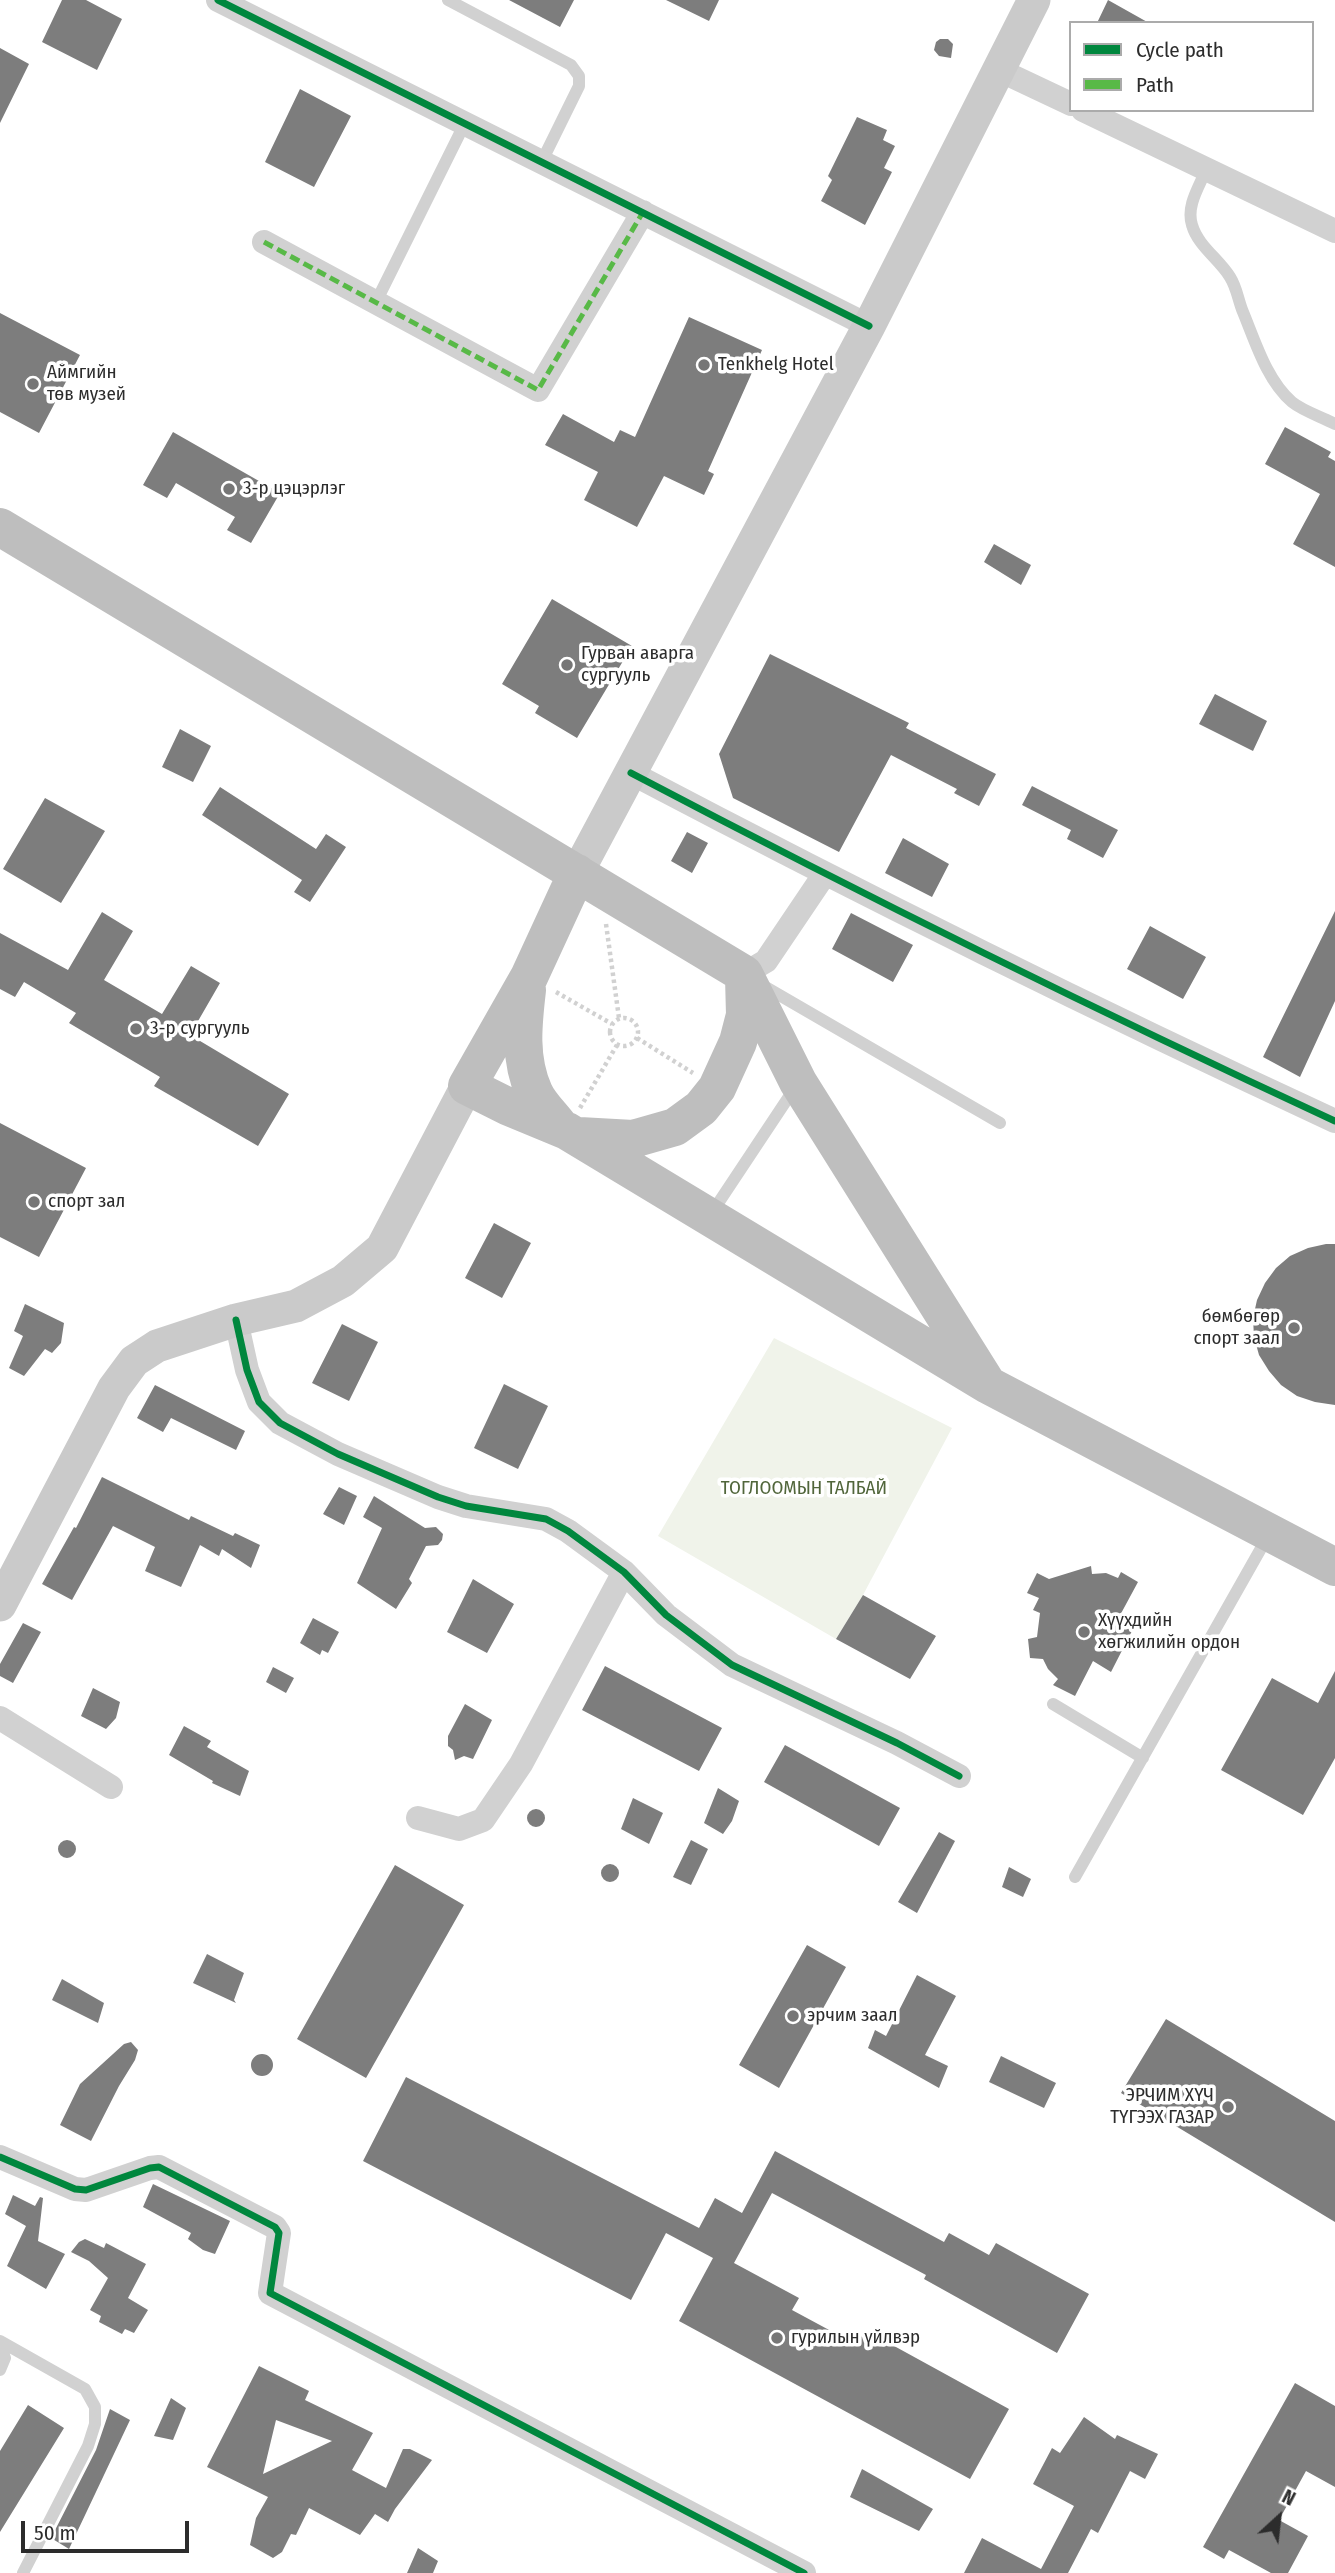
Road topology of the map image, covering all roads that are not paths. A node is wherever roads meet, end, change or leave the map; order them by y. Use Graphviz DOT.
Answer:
graph roads {
  1 [pos="218,0"];
  2 [pos="448,0"];
  3 [pos="1034,0"];
  4 [pos="999,70"];
  5 [pos="1069,103"];
  6 [pos="1087,112"];
  7 [pos="465,123"];
  8 [pos="542,161"];
  9 [pos="1206,170"];
  10 [pos="643,212"];
  11 [pos="1335,231"];
  12 [pos="264,242"];
  13 [pos="376,302"];
  14 [pos="869,326"];
  15 [pos="1335,424"];
  16 [pos="0,527"];
  17 [pos="631,773"];
  18 [pos="577,873"];
  19 [pos="824,875"];
  20 [pos="744,974"];
  21 [pos="539,982"];
  22 [pos="798,1082"];
  23 [pos="467,1086"];
  24 [pos="1335,1121"];
  25 [pos="999,1123"];
  26 [pos="572,1124"];
  27 [pos="709,1217"];
  28 [pos="236,1320"];
  29 [pos="988,1385"];
  30 [pos="1270,1533"];
  31 [pos="1335,1567"];
  32 [pos="624,1573"];
  33 [pos="0,1605"];
  34 [pos="1053,1704"];
  35 [pos="0,1718"];
  36 [pos="1143,1758"];
  37 [pos="959,1776"];
  38 [pos="111,1787"];
  39 [pos="418,1818"];
  40 [pos="1075,1877"];
  41 [pos="0,2157"];
  42 [pos="0,2343"];
  43 [pos="0,2370"];
  44 [pos="23,2573"];
  45 [pos="804,2573"];
  1 -- 7 [label="street"];
  2 -- 8 [label="lane"];
  3 -- 4 [label="main road"];
  4 -- 5 [label="street"];
  4 -- 14 [label="main road"];
  6 -- 9 [label="street"];
  7 -- 8 [label="street"];
  7 -- 13 [label="lane"];
  8 -- 10 [label="street"];
  9 -- 11 [label="street"];
  9 -- 15 [label="lane"];
  10 -- 13 [label="street"];
  10 -- 14 [label="street"];
  12 -- 13 [label="street"];
  14 -- 17 [label="main road"];
  16 -- 18 [label="highway"];
  17 -- 18 [label="main road"];
  17 -- 19 [label="street"];
  18 -- 20 [label="highway"];
  18 -- 21 [label="highway"];
  19 -- 20 [label="street"];
  19 -- 24 [label="street"];
  20 -- 22 [label="highway"];
  20 -- 25 [label="lane"];
  20 -- 26 [label="highway"];
  21 -- 23 [label="highway"];
  21 -- 26 [label="highway"];
  22 -- 27 [label="lane"];
  22 -- 29 [label="highway"];
  23 -- 26 [label="highway"];
  23 -- 28 [label="main road"];
  26 -- 27 [label="highway"];
  27 -- 29 [label="highway"];
  28 -- 32 [label="street"];
  28 -- 33 [label="main road"];
  29 -- 30 [label="highway"];
  30 -- 31 [label="highway"];
  30 -- 36 [label="lane"];
  32 -- 37 [label="street"];
  32 -- 39 [label="street"];
  34 -- 36 [label="lane"];
  35 -- 38 [label="street"];
  36 -- 40 [label="lane"];
  41 -- 45 [label="street"];
  42 -- 43 [label="lane"];
  42 -- 44 [label="lane"];
}
